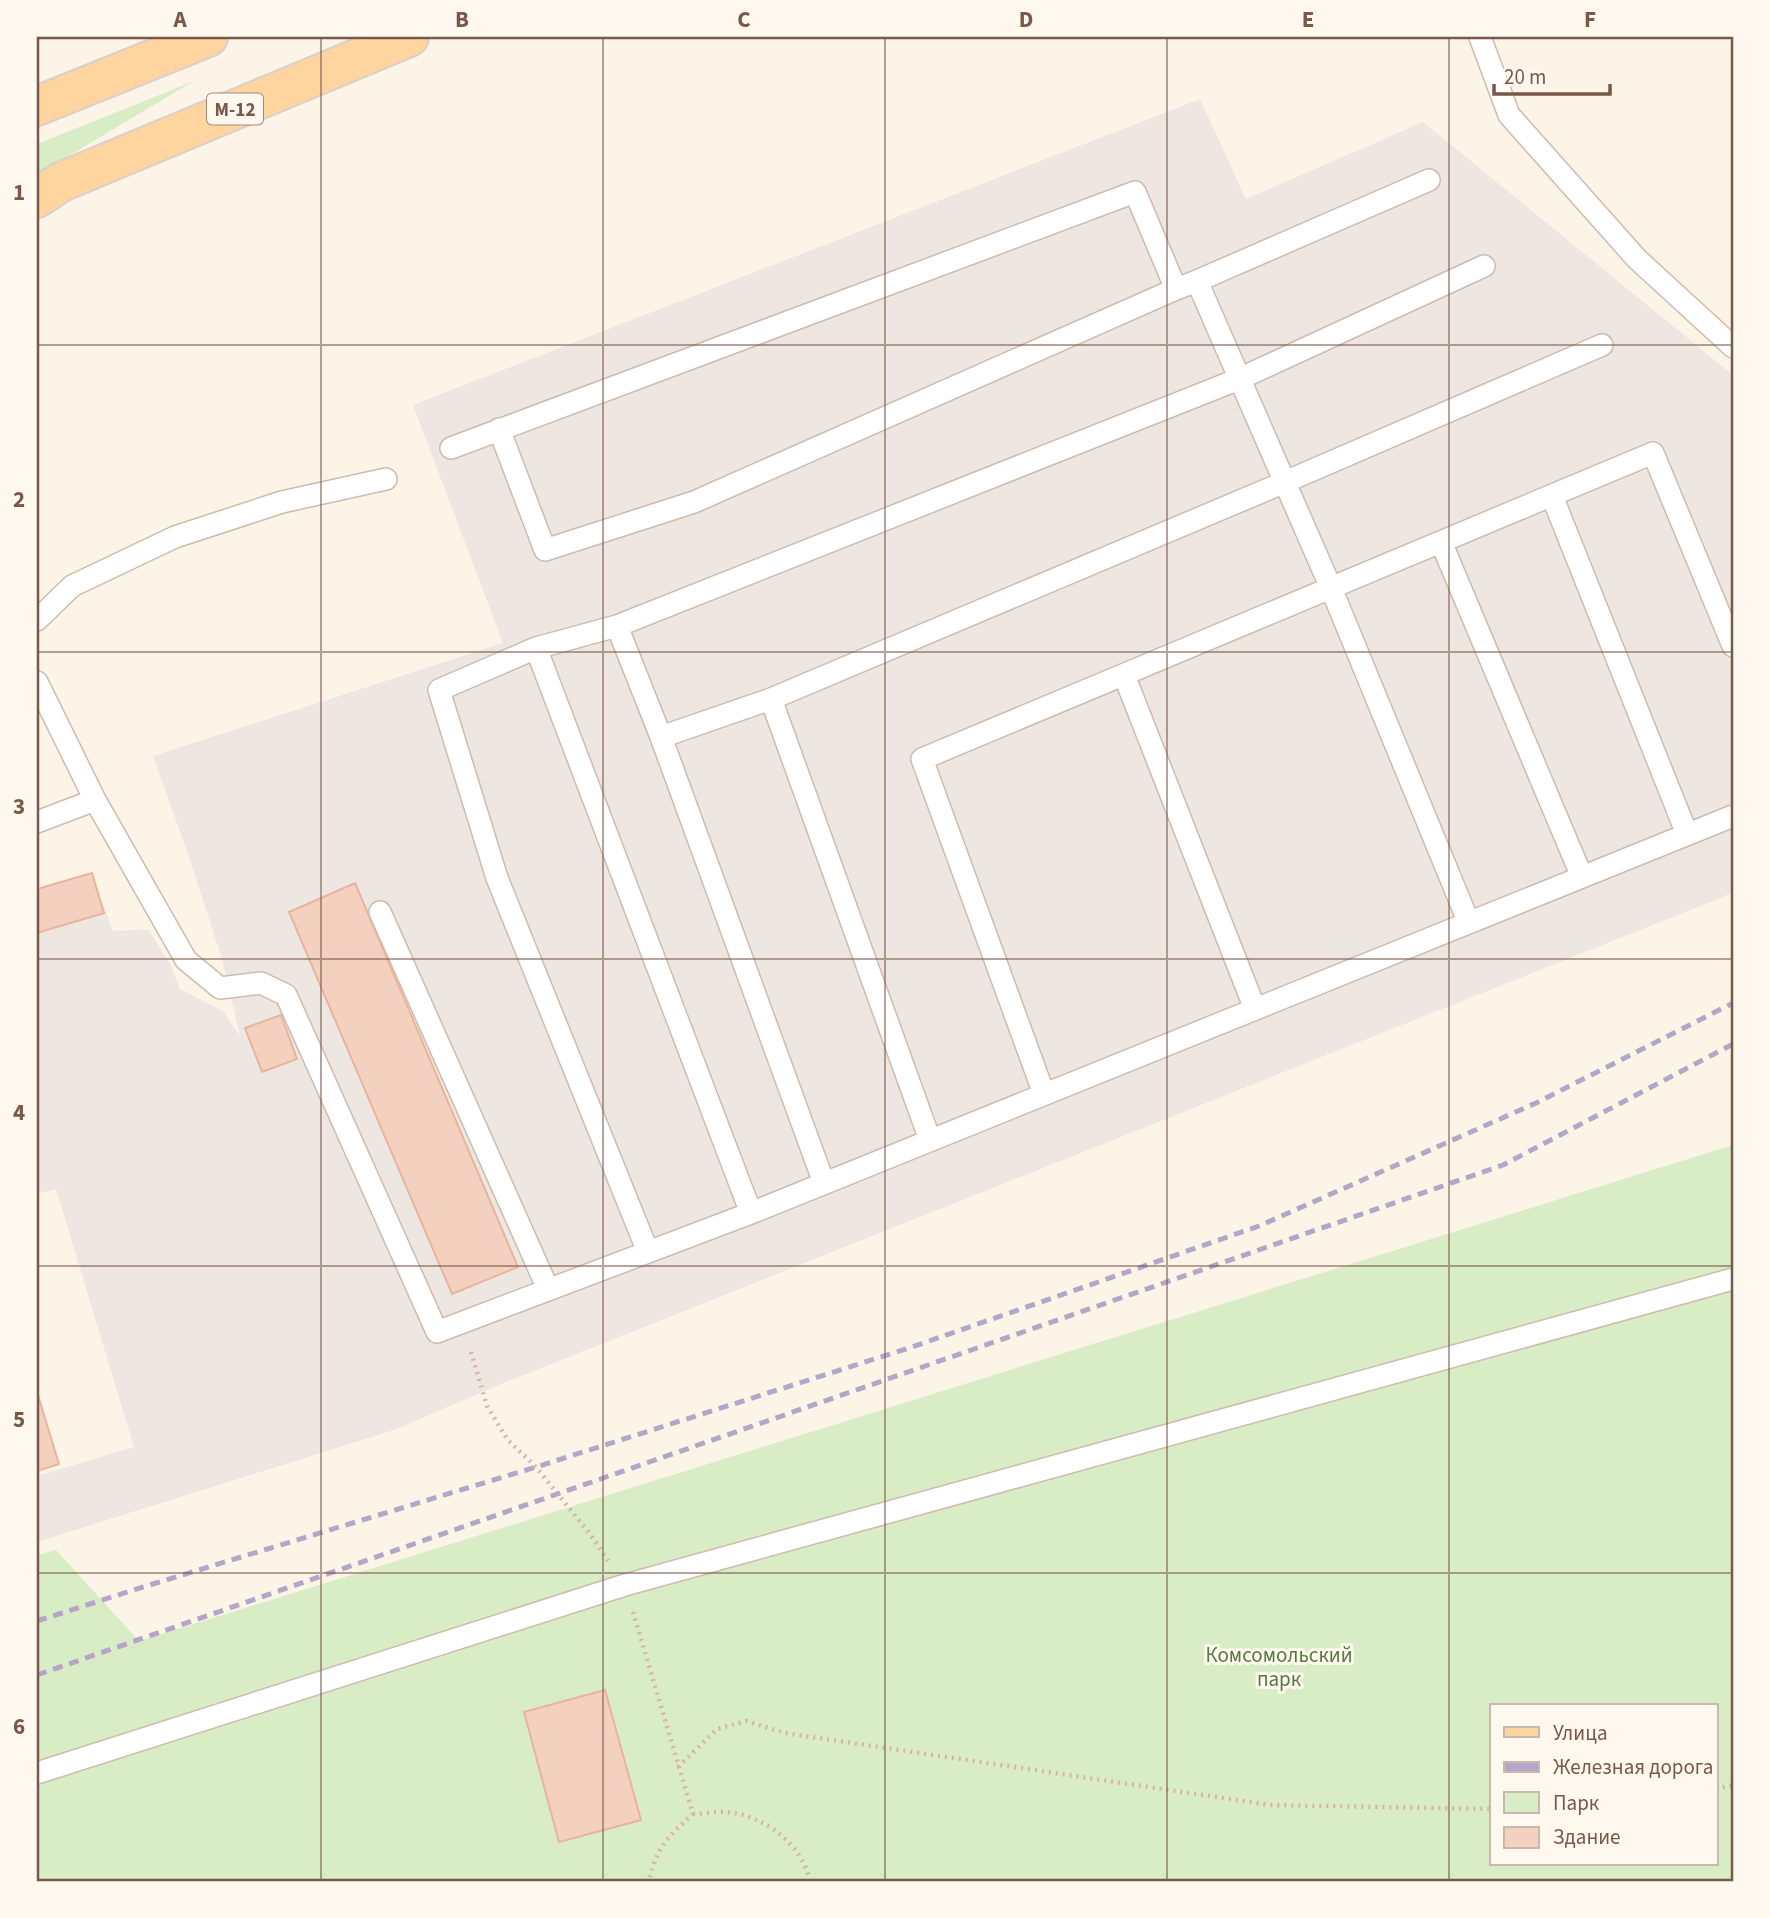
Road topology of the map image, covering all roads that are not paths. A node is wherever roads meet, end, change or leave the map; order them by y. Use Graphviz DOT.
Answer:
graph roads {
  1 [pos="208,37"];
  2 [pos="409,37"];
  3 [pos="1480,37"];
  4 [pos="37,106"];
  5 [pos="1429,180"];
  6 [pos="37,198"];
  7 [pos="1484,267"];
  8 [pos="1197,281"];
  9 [pos="1176,289"];
  10 [pos="1602,345"];
  11 [pos="1733,347"];
  12 [pos="1239,379"];
  13 [pos="499,429"];
  14 [pos="451,448"];
  15 [pos="386,479"];
  16 [pos="1285,482"];
  17 [pos="1552,496"];
  18 [pos="1441,542"];
  19 [pos="1331,588"];
  20 [pos="37,620"];
  21 [pos="617,626"];
  22 [pos="1733,646"];
  23 [pos="536,648"];
  24 [pos="1124,675"];
  25 [pos="37,682"];
  26 [pos="771,699"];
  27 [pos="661,737"];
  28 [pos="95,800"];
  29 [pos="1733,816"];
  30 [pos="37,822"];
  31 [pos="1687,834"];
  32 [pos="1582,877"];
  33 [pos="380,912"];
  34 [pos="1469,923"];
  35 [pos="1255,1009"];
  36 [pos="1044,1094"];
  37 [pos="930,1140"];
  38 [pos="824,1183"];
  39 [pos="751,1213"];
  40 [pos="648,1252"];
  41 [pos="1733,1279"];
  42 [pos="548,1289"];
  43 [pos="37,1773"];
  1 -- 4 [label="main road"];
  2 -- 6 [label="main road, М-12"];
  3 -- 11 [label="lane"];
  5 -- 8 [label="lane"];
  7 -- 12 [label="lane"];
  8 -- 9 [label="lane"];
  8 -- 12 [label="lane"];
  9 -- 13 [label="lane"];
  9 -- 13 [label="lane"];
  10 -- 16 [label="lane"];
  12 -- 16 [label="lane"];
  12 -- 21 [label="lane"];
  13 -- 14 [label="lane"];
  15 -- 20 [label="lane"];
  16 -- 19 [label="lane"];
  16 -- 26 [label="lane"];
  17 -- 18 [label="lane"];
  17 -- 22 [label="lane"];
  17 -- 31 [label="lane"];
  18 -- 19 [label="lane"];
  18 -- 32 [label="lane"];
  19 -- 24 [label="lane"];
  19 -- 34 [label="lane"];
  21 -- 23 [label="lane"];
  21 -- 27 [label="lane"];
  23 -- 39 [label="lane"];
  23 -- 40 [label="lane"];
  24 -- 35 [label="lane"];
  24 -- 36 [label="lane"];
  25 -- 28 [label="lane"];
  26 -- 27 [label="lane"];
  26 -- 37 [label="lane"];
  27 -- 38 [label="lane"];
  28 -- 30 [label="lane"];
  28 -- 42 [label="lane"];
  29 -- 31 [label="lane"];
  31 -- 32 [label="lane"];
  32 -- 34 [label="lane"];
  33 -- 42 [label="lane"];
  34 -- 35 [label="lane"];
  35 -- 36 [label="lane"];
  36 -- 37 [label="lane"];
  37 -- 38 [label="lane"];
  38 -- 39 [label="lane"];
  39 -- 40 [label="lane"];
  40 -- 42 [label="lane"];
  41 -- 43 [label="lane"];
}
